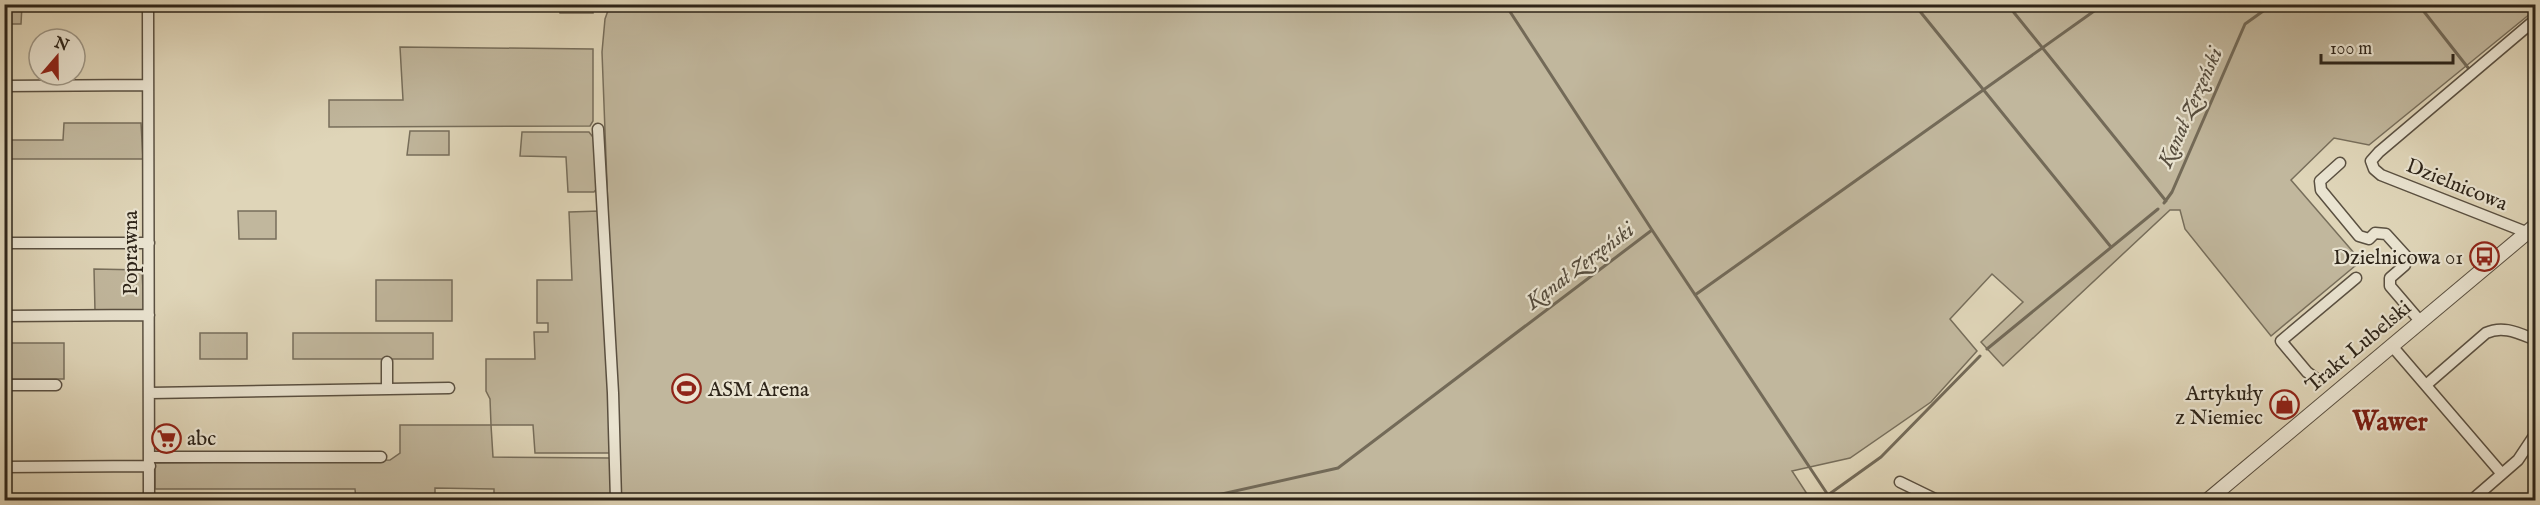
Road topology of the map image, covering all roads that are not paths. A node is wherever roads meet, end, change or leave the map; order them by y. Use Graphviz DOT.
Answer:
graph roads {
  1 [pos="148,4"];
  2 [pos="2535,19"];
  3 [pos="148,85"];
  4 [pos="4,86"];
  5 [pos="598,129"];
  6 [pos="2340,163"];
  7 [pos="2532,231"];
  8 [pos="4,243"];
  9 [pos="149,243"];
  10 [pos="2356,278"];
  11 [pos="149,315"];
  12 [pos="4,316"];
  13 [pos="2420,321"];
  14 [pos="2535,340"];
  15 [pos="2392,346"];
  16 [pos="387,362"];
  17 [pos="2315,378"];
  18 [pos="56,385"];
  19 [pos="2426,385"];
  20 [pos="4,386"];
  21 [pos="449,388"];
  22 [pos="387,389"];
  23 [pos="150,393"];
  24 [pos="2535,433"];
  25 [pos="381,457"];
  26 [pos="150,462"];
  27 [pos="4,467"];
  28 [pos="2502,474"];
  29 [pos="1900,482"];
  30 [pos="149,501"];
  31 [pos="616,501"];
  32 [pos="1937,501"];
  33 [pos="2208,501"];
  34 [pos="2472,501"];
  1 -- 3 [label="street, Poprawna"];
  2 -- 7 [label="street, Dzielnicowa"];
  3 -- 4 [label="street"];
  3 -- 9 [label="street, Poprawna"];
  5 -- 31 [label="street"];
  6 -- 13 [label="street"];
  7 -- 13 [label="street, Trakt Lubelski"];
  8 -- 9 [label="street"];
  9 -- 11 [label="street, Poprawna"];
  10 -- 17 [label="street"];
  11 -- 12 [label="street"];
  11 -- 23 [label="street, Poprawna"];
  13 -- 15 [label="street, Trakt Lubelski"];
  14 -- 19 [label="street"];
  15 -- 19 [label="street"];
  15 -- 33 [label="street, Trakt Lubelski"];
  16 -- 22 [label="street"];
  18 -- 20 [label="street"];
  19 -- 28 [label="street"];
  21 -- 22 [label="street"];
  22 -- 23 [label="street"];
  23 -- 26 [label="street, Poprawna"];
  24 -- 28 [label="street"];
  25 -- 26 [label="street"];
  26 -- 27 [label="street"];
  26 -- 30 [label="street, Poprawna"];
  28 -- 34 [label="street"];
  29 -- 32 [label="street"];
}
